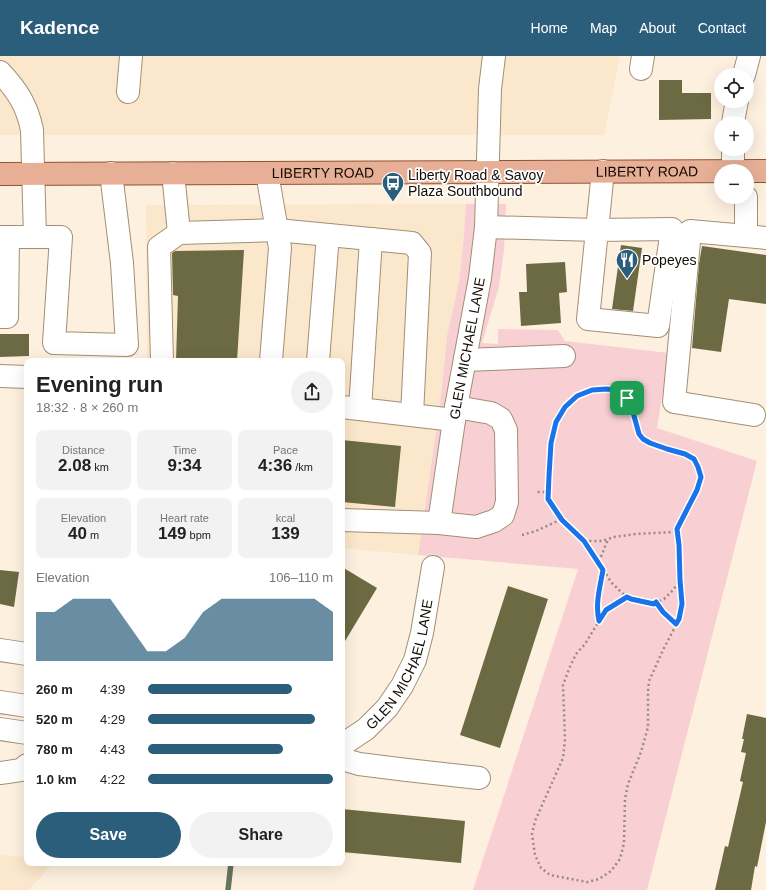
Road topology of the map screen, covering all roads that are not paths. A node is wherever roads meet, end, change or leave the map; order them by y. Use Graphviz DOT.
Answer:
graph roads {
  1 [pos="131,56"];
  2 [pos="494,56"];
  3 [pos="749,56"];
  4 [pos="746,68"];
  5 [pos="0,72"];
  6 [pos="128,92"];
  7 [pos="604,171"];
  8 [pos="714,171"];
  9 [pos="488,172"];
  10 [pos="111,173"];
  11 [pos="173,173"];
  12 [pos="267,173"];
  13 [pos="0,174"];
  14 [pos="34,174"];
  15 [pos="748,204"];
  16 [pos="486,227"];
  17 [pos="277,230"];
  18 [pos="597,230"];
  19 [pos="179,233"];
  20 [pos="328,235"];
  21 [pos="4,237"];
  22 [pos="35,237"];
  23 [pos="756,237"];
  24 [pos="371,239"];
  25 [pos="0,317"];
  26 [pos="564,356"];
  27 [pos="162,358"];
  28 [pos="271,358"];
  29 [pos="318,358"];
  30 [pos="465,360"];
  31 [pos="0,376"];
  32 [pos="24,377"];
  33 [pos="351,408"];
  34 [pos="455,414"];
  35 [pos="412,415"];
  36 [pos="754,415"];
  37 [pos="345,520"];
  38 [pos="439,523"];
  39 [pos="433,567"];
  40 [pos="0,650"];
  41 [pos="24,654"];
  42 [pos="0,702"];
  43 [pos="24,706"];
  44 [pos="0,729"];
  45 [pos="24,733"];
  46 [pos="345,743"];
  47 [pos="345,759"];
  48 [pos="24,768"];
  49 [pos="0,773"];
  50 [pos="479,778"];
  1 -- 6 [label="street"];
  2 -- 9 [label="street, GLEN MICHAEL LANE"];
  3 -- 4 [label="street"];
  5 -- 14 [label="street"];
  7 -- 8 [label="main road, LIBERTY ROAD"];
  7 -- 9 [label="main road, LIBERTY ROAD"];
  7 -- 18 [label="street"];
  9 -- 12 [label="main road, LIBERTY ROAD"];
  9 -- 16 [label="street, GLEN MICHAEL LANE"];
  10 -- 11 [label="main road, LIBERTY ROAD"];
  10 -- 14 [label="main road, LIBERTY ROAD"];
  10 -- 22 [label="street"];
  11 -- 12 [label="main road, LIBERTY ROAD"];
  11 -- 19 [label="street"];
  12 -- 17 [label="street"];
  13 -- 14 [label="main road, LIBERTY ROAD"];
  14 -- 22 [label="street"];
  15 -- 23 [label="street"];
  16 -- 18 [label="street"];
  16 -- 30 [label="street, GLEN MICHAEL LANE"];
  17 -- 19 [label="street"];
  17 -- 20 [label="street"];
  17 -- 28 [label="street"];
  18 -- 18 [label="street"];
  19 -- 27 [label="street"];
  20 -- 24 [label="street"];
  20 -- 29 [label="street"];
  21 -- 22 [label="street"];
  21 -- 25 [label="street"];
  23 -- 36 [label="street"];
  24 -- 33 [label="street"];
  24 -- 35 [label="street"];
  26 -- 30 [label="street"];
  30 -- 34 [label="street, GLEN MICHAEL LANE"];
  31 -- 32 [label="street"];
  33 -- 35 [label="street"];
  34 -- 35 [label="street"];
  34 -- 38 [label="street, GLEN MICHAEL LANE"];
  34 -- 38 [label="street"];
  37 -- 38 [label="street"];
  39 -- 46 [label="street, GLEN MICHAEL LANE"];
  40 -- 41 [label="street"];
  42 -- 43 [label="street"];
  44 -- 45 [label="street"];
  47 -- 50 [label="street"];
  48 -- 49 [label="street"];
}
